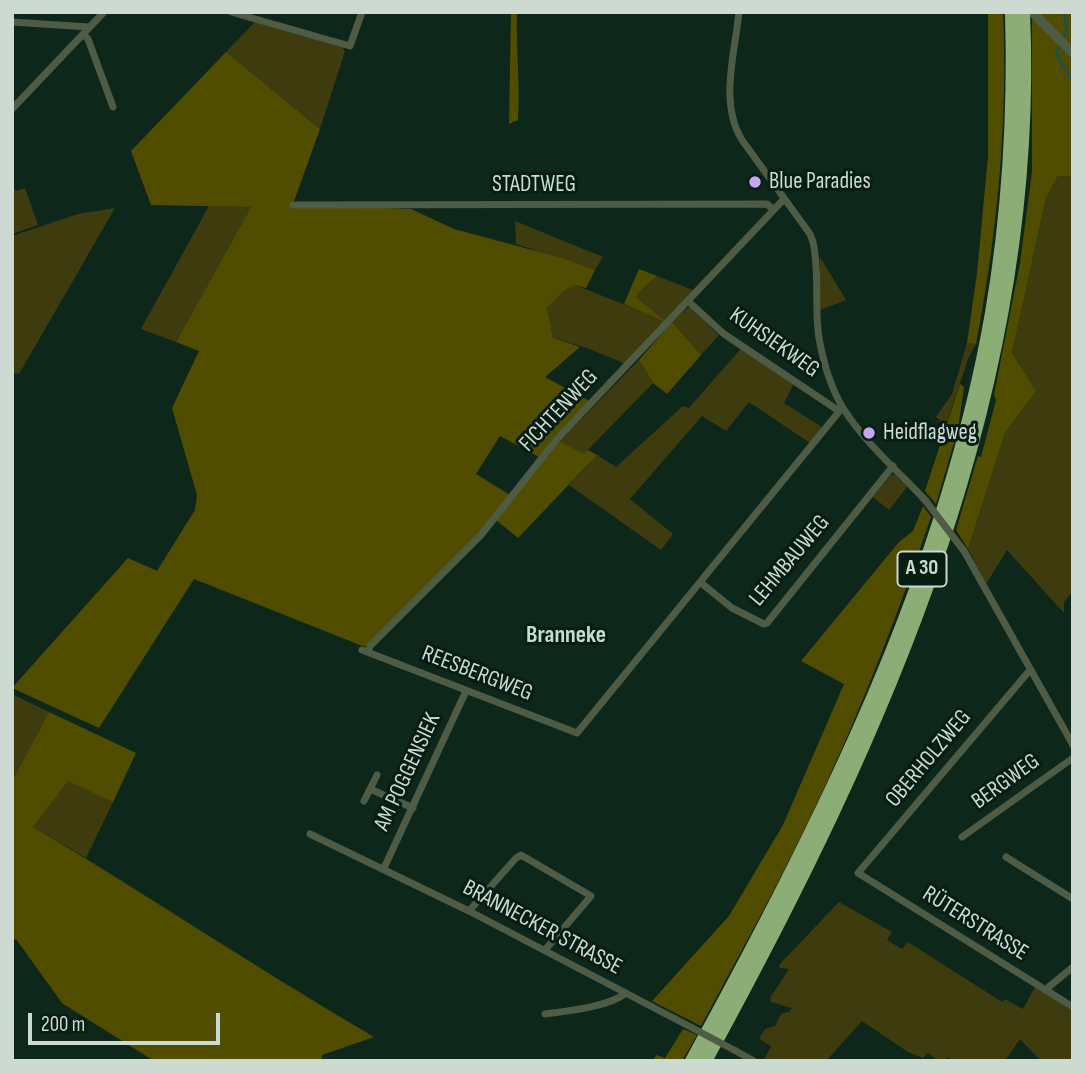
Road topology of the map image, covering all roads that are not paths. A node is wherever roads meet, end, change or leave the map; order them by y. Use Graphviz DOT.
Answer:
graph roads {
  1 [pos="104,12"];
  2 [pos="231,12"];
  3 [pos="362,12"];
  4 [pos="739,12"];
  5 [pos="1012,12"];
  6 [pos="1023,12"];
  7 [pos="1032,12"];
  8 [pos="12,22"];
  9 [pos="86,31"];
  10 [pos="1018,38"];
  11 [pos="1072,52"];
  12 [pos="113,107"];
  13 [pos="12,109"];
  14 [pos="784,200"];
  15 [pos="293,205"];
  16 [pos="774,209"];
  17 [pos="689,302"];
  18 [pos="841,410"];
  19 [pos="893,466"];
  20 [pos="700,582"];
  21 [pos="365,651"];
  22 [pos="1030,670"];
  23 [pos="466,691"];
  24 [pos="1073,745"];
  25 [pos="1073,758"];
  26 [pos="377,775"];
  27 [pos="370,789"];
  28 [pos="364,801"];
  29 [pos="413,808"];
  30 [pos="310,834"];
  31 [pos="962,837"];
  32 [pos="1006,857"];
  33 [pos="384,868"];
  34 [pos="858,873"];
  35 [pos="1073,899"];
  36 [pos="469,911"];
  37 [pos="545,950"];
  38 [pos="1073,967"];
  39 [pos="1045,990"];
  40 [pos="626,993"];
  41 [pos="1073,1007"];
  42 [pos="545,1014"];
  43 [pos="692,1061"];
  44 [pos="705,1061"];
  45 [pos="754,1061"];
  1 -- 9 [label="street"];
  2 -- 3 [label="street"];
  4 -- 14 [label="street"];
  5 -- 10 [label="highway, A 30"];
  6 -- 10 [label="highway, A 30"];
  7 -- 11 [label="street"];
  8 -- 9 [label="street"];
  9 -- 12 [label="street"];
  9 -- 13 [label="street"];
  10 -- 43 [label="highway, A 30"];
  10 -- 44 [label="highway, A 30"];
  14 -- 16 [label="street, FICHTENWEG"];
  14 -- 18 [label="street"];
  15 -- 16 [label="street, STADTWEG"];
  16 -- 17 [label="street, FICHTENWEG"];
  17 -- 18 [label="street, KUHSIEKWEG"];
  17 -- 21 [label="street, FICHTENWEG"];
  18 -- 19 [label="street"];
  18 -- 20 [label="street"];
  19 -- 20 [label="street, LEHMBAUWEG"];
  19 -- 22 [label="street, bridge"];
  20 -- 23 [label="street, REESBERGWEG"];
  21 -- 23 [label="street, REESBERGWEG"];
  22 -- 24 [label="street"];
  22 -- 34 [label="street, OBERHOLZWEG"];
  23 -- 29 [label="street, AM POGGENSIEK"];
  25 -- 31 [label="street, BERGWEG"];
  26 -- 27 [label="street"];
  27 -- 28 [label="street"];
  27 -- 29 [label="street"];
  29 -- 33 [label="street, AM POGGENSIEK"];
  30 -- 33 [label="street, BRANNECKER STRASSE"];
  32 -- 35 [label="street"];
  33 -- 36 [label="street, BRANNECKER STRASSE"];
  34 -- 39 [label="street, RÜTERSTRASSE"];
  36 -- 37 [label="street, BRANNECKER STRASSE"];
  36 -- 37 [label="street"];
  37 -- 40 [label="street, BRANNECKER STRASSE"];
  38 -- 39 [label="street"];
  39 -- 41 [label="street, RÜTERSTRASSE"];
  40 -- 42 [label="street"];
  40 -- 45 [label="street, BRANNECKER STRASSE, bridge"];
}
